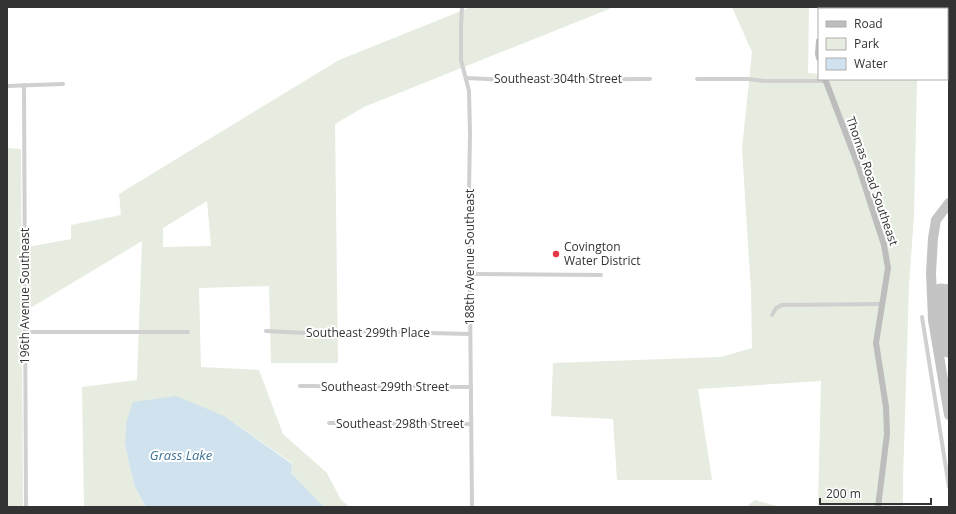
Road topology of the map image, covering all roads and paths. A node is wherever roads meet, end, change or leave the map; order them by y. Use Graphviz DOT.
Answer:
graph roads {
  1 [pos="462,7"];
  2 [pos="466,78"];
  3 [pos="650,79"];
  4 [pos="697,79"];
  5 [pos="825,80"];
  6 [pos="63,84"];
  7 [pos="24,85"];
  8 [pos="7,86"];
  9 [pos="470,274"];
  10 [pos="601,275"];
  11 [pos="882,304"];
  12 [pos="772,315"];
  13 [pos="922,317"];
  14 [pos="266,331"];
  15 [pos="25,332"];
  16 [pos="188,332"];
  17 [pos="470,334"];
  18 [pos="300,386"];
  19 [pos="471,387"];
  20 [pos="329,423"];
  21 [pos="471,424"];
  22 [pos="949,487"];
  23 [pos="26,507"];
  24 [pos="472,507"];
  25 [pos="878,507"];
  1 -- 2 [label="street, 188th Avenue Southeast"];
  2 -- 3 [label="street, Southeast 304th Street"];
  2 -- 9 [label="street, 188th Avenue Southeast"];
  4 -- 5 [label="street"];
  5 -- 11 [label="street, Thomas Road Southeast"];
  6 -- 7 [label="street"];
  7 -- 8 [label="street"];
  7 -- 15 [label="street, 196th Avenue Southeast"];
  9 -- 10 [label="street"];
  9 -- 17 [label="street, 188th Avenue Southeast"];
  11 -- 12 [label="street"];
  11 -- 25 [label="street, Thomas Road Southeast"];
  13 -- 22 [label="street"];
  14 -- 17 [label="street, Southeast 299th Place"];
  15 -- 16 [label="street"];
  15 -- 23 [label="street, 196th Avenue Southeast"];
  17 -- 19 [label="street, 188th Avenue Southeast"];
  18 -- 19 [label="street, Southeast 299th Street"];
  19 -- 21 [label="street, 188th Avenue Southeast"];
  20 -- 21 [label="street, Southeast 298th Street"];
  21 -- 24 [label="street, 188th Avenue Southeast"];
}
